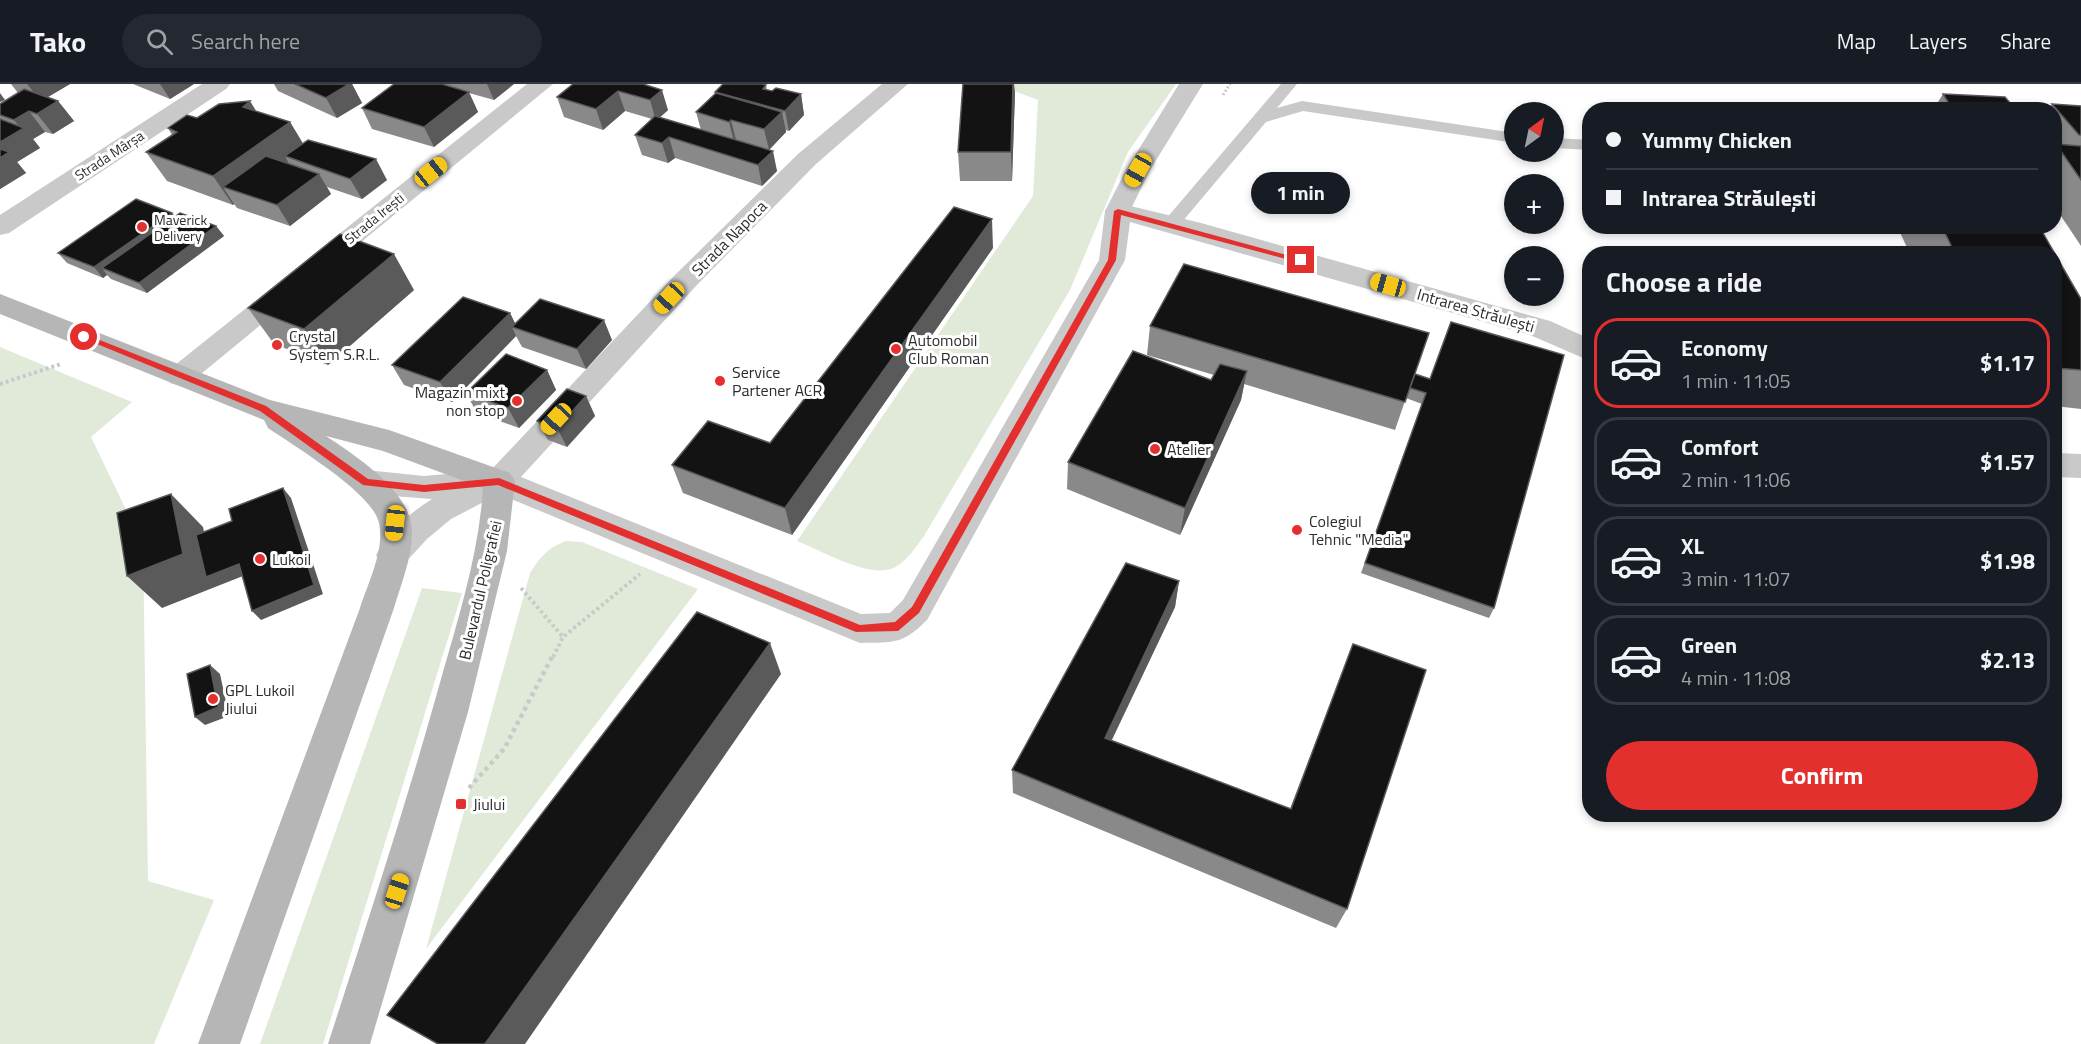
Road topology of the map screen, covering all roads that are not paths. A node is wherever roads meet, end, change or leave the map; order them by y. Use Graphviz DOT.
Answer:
graph roads {
  1 [pos="218,84"];
  2 [pos="542,84"];
  3 [pos="896,84"];
  4 [pos="1191,84"];
  5 [pos="1289,84"];
  6 [pos="1262,118"];
  7 [pos="1504,136"];
  8 [pos="1564,143"];
  9 [pos="1582,144"];
  10 [pos="1118,211"];
  11 [pos="1171,224"];
  12 [pos="0,227"];
  13 [pos="0,303"];
  14 [pos="1582,347"];
  15 [pos="180,376"];
  16 [pos="263,409"];
  17 [pos="2062,465"];
  18 [pos="2081,466"];
  19 [pos="499,481"];
  20 [pos="366,482"];
  21 [pos="392,555"];
  22 [pos="219,1044"];
  23 [pos="349,1044"];
  1 -- 12 [label="street, Strada Mârșa"];
  2 -- 15 [label="street, Strada Irești"];
  3 -- 19 [label="street, Strada Napoca"];
  4 -- 10 [label="street"];
  5 -- 6 [label="lane"];
  6 -- 7 [label="lane"];
  6 -- 11 [label="lane"];
  8 -- 9 [label="lane"];
  10 -- 11 [label="street, Intrarea Străulești"];
  10 -- 19 [label="street"];
  11 -- 14 [label="street, Intrarea Străulești"];
  13 -- 15 [label="main road"];
  15 -- 16 [label="main road"];
  16 -- 19 [label="main road"];
  16 -- 20 [label="main road"];
  17 -- 18 [label="street"];
  19 -- 20 [label="street"];
  19 -- 21 [label="street"];
  19 -- 23 [label="main road, Bulevardul Poligrafiei"];
  20 -- 21 [label="main road"];
  21 -- 22 [label="main road"];
}
